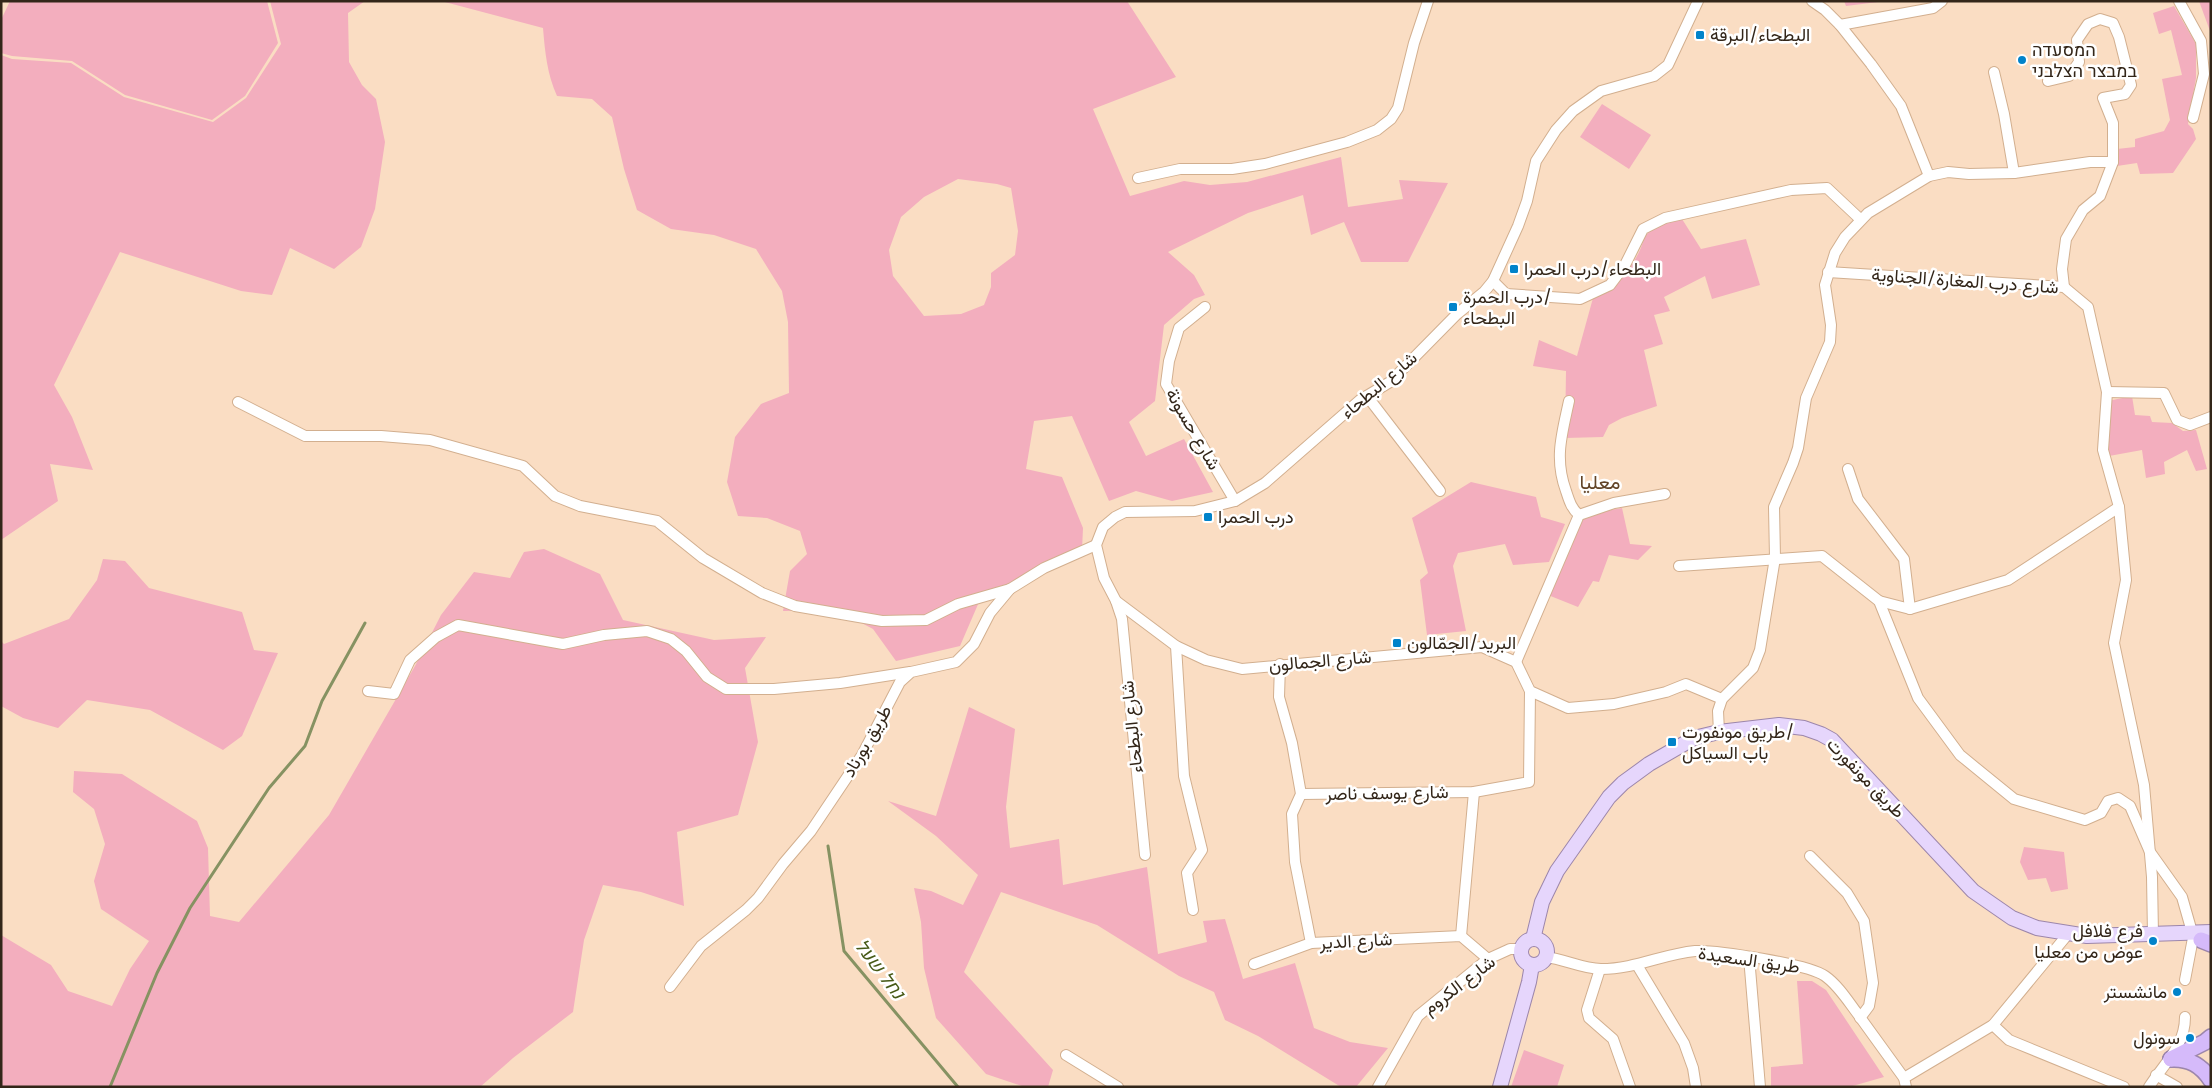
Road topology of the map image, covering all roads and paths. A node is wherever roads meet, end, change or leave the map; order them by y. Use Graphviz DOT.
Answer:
graph roads {
  1 [pos="1428,1"];
  2 [pos="1698,1"];
  3 [pos="1812,1"];
  4 [pos="1942,1"];
  5 [pos="2179,1"];
  6 [pos="1840,25"];
  7 [pos="1994,72"];
  8 [pos="2048,81"];
  9 [pos="2193,118"];
  10 [pos="2113,162"];
  11 [pos="2014,173"];
  12 [pos="1929,176"];
  13 [pos="1138,178"];
  14 [pos="1860,219"];
  15 [pos="1828,272"];
  16 [pos="1493,281"];
  17 [pos="2064,287"];
  18 [pos="1204,307"];
  19 [pos="2106,392"];
  20 [pos="1367,396"];
  21 [pos="1569,401"];
  22 [pos="238,402"];
  23 [pos="2211,418"];
  24 [pos="1848,468"];
  25 [pos="1440,491"];
  26 [pos="1664,494"];
  27 [pos="1235,501"];
  28 [pos="2119,507"];
  29 [pos="1579,515"];
  30 [pos="1096,545"];
  31 [pos="1775,558"];
  32 [pos="1679,566"];
  33 [pos="1010,589"];
  34 [pos="1116,601"];
  35 [pos="1879,601"];
  36 [pos="1910,608"];
  37 [pos="1176,646"];
  38 [pos="1516,662"];
  39 [pos="1280,664"];
  40 [pos="911,672"];
  41 [pos="368,691"];
  42 [pos="1530,691"];
  43 [pos="1722,699"];
  44 [pos="1719,732"];
  45 [pos="1474,792"];
  46 [pos="1301,794"];
  47 [pos="2150,852"];
  48 [pos="1145,855"];
  49 [pos="1810,856"];
  50 [pos="1193,910"];
  51 [pos="2068,934"];
  52 [pos="2153,935"];
  53 [pos="1462,936"];
  54 [pos="2204,936"];
  55 [pos="1534,939"];
  56 [pos="1311,943"];
  57 [pos="1521,949"];
  58 [pos="1546,957"];
  59 [pos="1749,957"];
  60 [pos="1488,959"];
  61 [pos="1254,964"];
  62 [pos="1532,965"];
  63 [pos="1637,965"];
  64 [pos="1600,969"];
  65 [pos="2185,980"];
  66 [pos="670,987"];
  67 [pos="2184,1017"];
  68 [pos="1860,1018"];
  69 [pos="1993,1025"];
  70 [pos="2211,1037"];
  71 [pos="1066,1055"];
  72 [pos="2171,1059"];
  73 [pos="2156,1075"];
  74 [pos="2211,1080"];
  75 [pos="1905,1082"];
  76 [pos="1118,1087"];
  77 [pos="1378,1087"];
  78 [pos="1500,1087"];
  79 [pos="1630,1087"];
  80 [pos="1696,1087"];
  81 [pos="1760,1087"];
  82 [pos="2124,1087"];
  83 [pos="2149,1087"];
  84 [pos="2177,1087"];
  1 -- 13 [label="street"];
  2 -- 16 [label="street, شارع البطحاء"];
  3 -- 6 [label="street"];
  4 -- 6 [label="street"];
  5 -- 9 [label="street"];
  6 -- 12 [label="street"];
  7 -- 11 [label="street"];
  8 -- 10 [label="street"];
  10 -- 11 [label="street"];
  10 -- 17 [label="street"];
  11 -- 12 [label="street"];
  12 -- 14 [label="street"];
  14 -- 15 [label="street"];
  14 -- 16 [label="street"];
  15 -- 17 [label="street, شارع درب المغارة/الجناوية"];
  15 -- 31 [label="street"];
  16 -- 20 [label="street, شارع البطحاء"];
  17 -- 19 [label="street, شارع درب المغارة/الجناوية"];
  18 -- 27 [label="street, شارع حسونة"];
  19 -- 23 [label="street"];
  19 -- 28 [label="street, شارع درب المغارة/الجناوية"];
  20 -- 25 [label="street"];
  20 -- 27 [label="street, شارع البطحاء"];
  21 -- 29 [label="street"];
  22 -- 33 [label="street"];
  24 -- 36 [label="street"];
  26 -- 29 [label="street"];
  27 -- 30 [label="street, شارع البطحاء"];
  28 -- 36 [label="street"];
  28 -- 47 [label="street, شارع درب المغارة/الجناوية"];
  29 -- 38 [label="street"];
  30 -- 33 [label="street"];
  30 -- 34 [label="street, شارع الجمالون"];
  31 -- 32 [label="street"];
  31 -- 35 [label="street"];
  31 -- 43 [label="street"];
  33 -- 40 [label="street"];
  34 -- 37 [label="street, شارع الجمالون"];
  34 -- 48 [label="street, شارع البطحاء"];
  35 -- 36 [label="street"];
  35 -- 47 [label="street"];
  37 -- 39 [label="street, شارع الجمالون"];
  37 -- 50 [label="street"];
  38 -- 39 [label="street, شارع الجمالون"];
  38 -- 42 [label="street"];
  39 -- 46 [label="street, شارع يوسف ناصر"];
  40 -- 41 [label="street"];
  40 -- 66 [label="street, طريق بورناد"];
  42 -- 43 [label="street"];
  42 -- 45 [label="street, شارع يوسف ناصر"];
  43 -- 44 [label="street"];
  44 -- 51 [label="main road, طريق مونفورت"];
  44 -- 55 [label="main road, طريق مونفورت"];
  45 -- 46 [label="street, شارع يوسف ناصر"];
  45 -- 53 [label="street"];
  46 -- 56 [label="street, شارع يوسف ناصر"];
  47 -- 52 [label="street, شارع درب المغارة/الجناوية"];
  47 -- 54 [label="street"];
  49 -- 68 [label="street"];
  51 -- 52 [label="main road, طريق مونفورت"];
  51 -- 69 [label="street, طريق السعيدة"];
  52 -- 54 [label="main road, طريق مونفورت"];
  53 -- 56 [label="street, شارع الدير"];
  53 -- 60 [label="street"];
  54 -- 65 [label="street"];
  55 -- 57 [label="main road"];
  55 -- 58 [label="main road"];
  56 -- 61 [label="street, شارع الدير"];
  57 -- 60 [label="street, شارع الكروم"];
  57 -- 62 [label="main road"];
  58 -- 62 [label="main road"];
  58 -- 64 [label="street, طريق السعيدة"];
  59 -- 63 [label="street, طريق السعيدة"];
  59 -- 68 [label="street, طريق السعيدة"];
  59 -- 81 [label="street"];
  60 -- 77 [label="street, شارع الكروم"];
  62 -- 78 [label="main road"];
  63 -- 64 [label="street, طريق السعيدة"];
  63 -- 80 [label="street"];
  64 -- 79 [label="street"];
  67 -- 72 [label="street"];
  68 -- 75 [label="street, طريق السعيدة"];
  69 -- 75 [label="street, طريق السعيدة"];
  69 -- 82 [label="street"];
  70 -- 72 [label="highway"];
  71 -- 76 [label="street"];
  72 -- 73 [label="street"];
  72 -- 74 [label="highway"];
  73 -- 83 [label="street"];
  73 -- 84 [label="street"];
}
